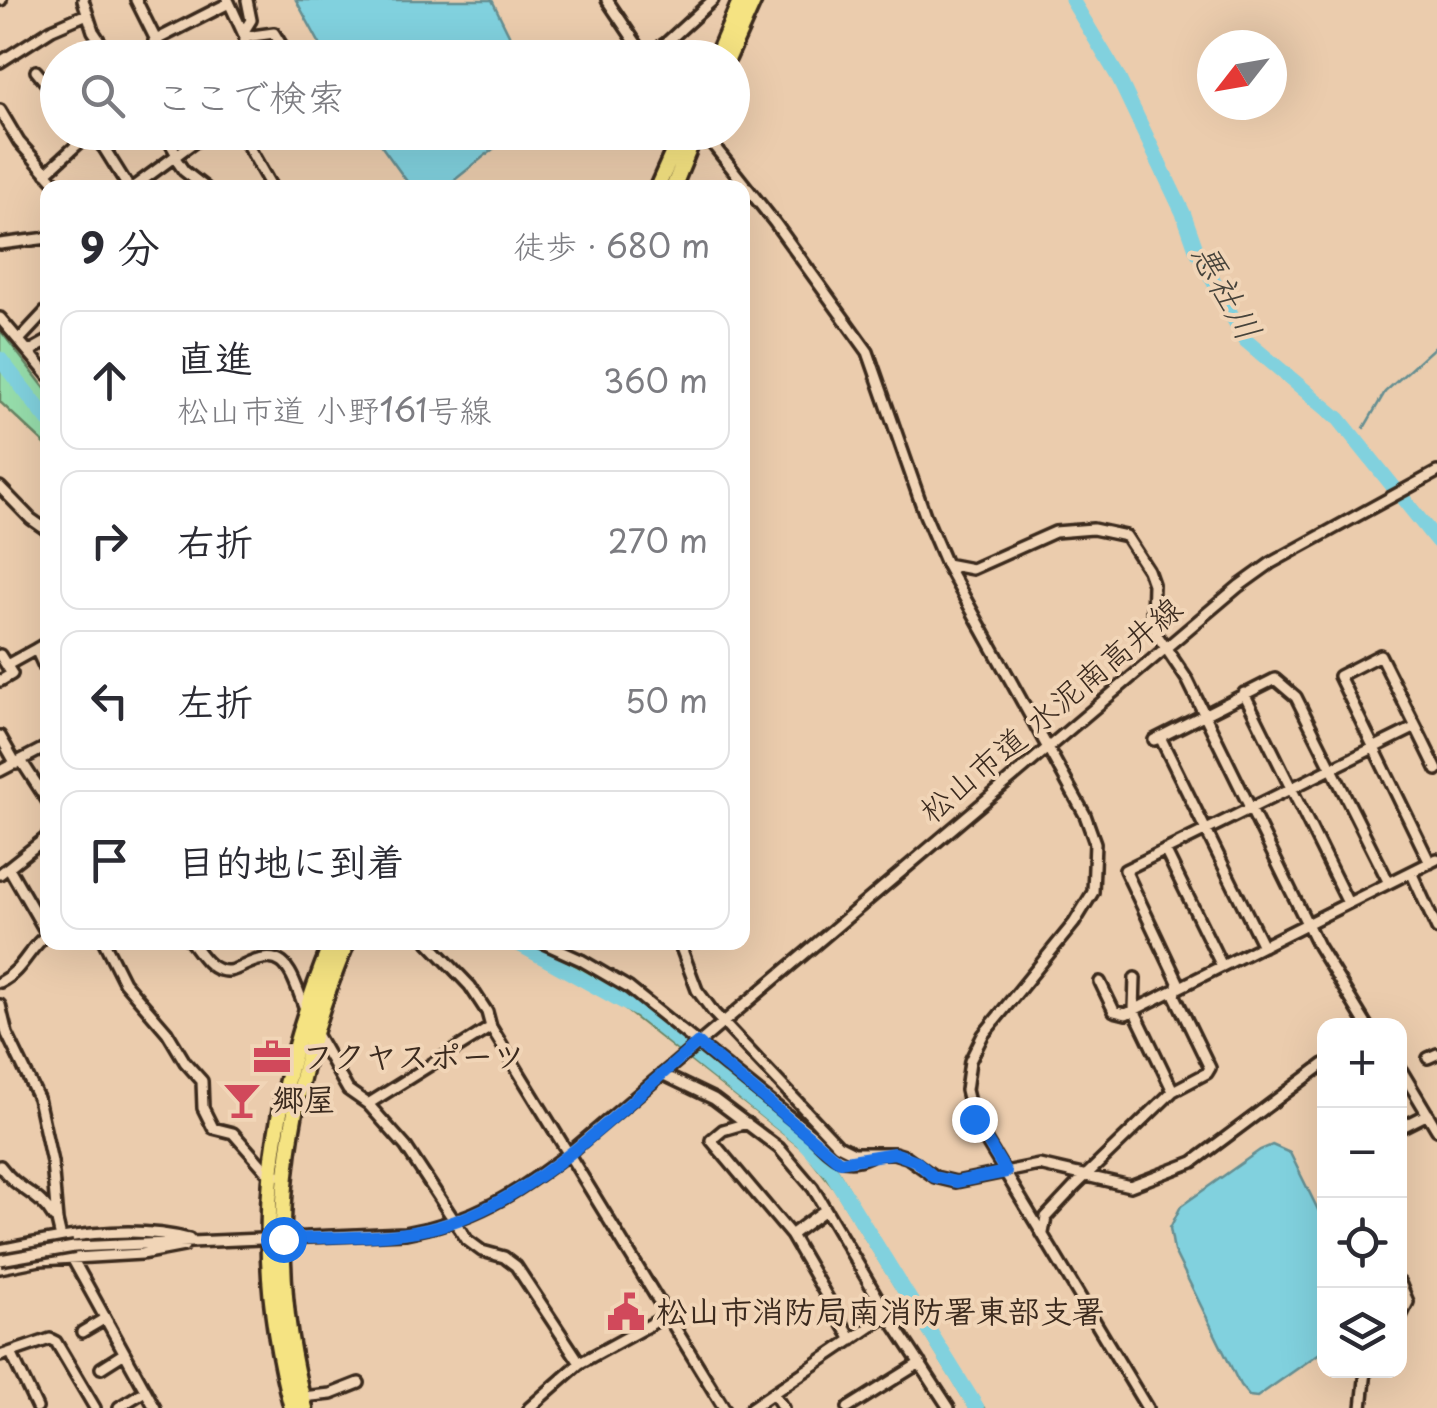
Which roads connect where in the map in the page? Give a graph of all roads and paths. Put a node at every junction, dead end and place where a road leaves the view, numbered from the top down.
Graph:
1 (83, 0) edge
2 (136, 0) edge
3 (247, 0) edge
4 (606, 0) edge
5 (712, 0) edge
6 (741, 0) edge
7 (754, 0) edge
8 (228, 2) edge
9 (87, 14) junction
10 (244, 35) junction
11 (99, 40) edge
12 (153, 40) edge
13 (158, 40) edge
14 (244, 40) edge
15 (278, 40) edge
16 (634, 40) edge
17 (666, 40) edge
18 (724, 40) edge
19 (736, 40) edge
20 (0, 62) edge
21 (36, 71) dead end
22 (40, 76) edge
23 (0, 110) edge
24 (71, 150) edge
25 (105, 150) edge
26 (172, 150) edge
27 (183, 150) edge
28 (250, 150) edge
29 (674, 150) edge
30 (691, 150) edge
31 (715, 150) edge
32 (175, 156) junction
33 (46, 174) junction
34 (52, 180) edge
35 (126, 180) edge
36 (142, 180) edge
37 (195, 180) edge
38 (267, 180) edge
39 (661, 180) edge
40 (677, 180) edge
41 (740, 180) edge
42 (750, 192) edge
43 (40, 239) edge
44 (0, 244) edge
45 (0, 318) edge
46 (40, 318) edge
47 (19, 340) junction
48 (40, 345) edge
49 (30, 351) junction
50 (40, 364) edge
51 (1437, 472) edge
52 (0, 487) edge
53 (40, 526) edge
54 (946, 564) junction
55 (40, 647) edge
56 (1164, 647) junction
57 (36, 649) junction
58 (0, 654) edge
59 (40, 658) edge
60 (7, 665) junction
61 (0, 681) edge
62 (1244, 694) junction
63 (1204, 714) junction
64 (1416, 727) junction
65 (0, 736) edge
66 (1048, 746) junction
67 (1373, 748) junction
68 (40, 751) edge
69 (19, 763) junction
70 (1332, 768) junction
71 (1437, 770) edge
72 (0, 772) edge
73 (1291, 788) junction
74 (40, 791) edge
75 (1250, 808) junction
76 (1206, 830) junction
77 (40, 842) edge
78 (1165, 850) junction
79 (1433, 861) edge
80 (4, 871) edge
81 (1411, 872) junction
82 (1389, 883) junction
83 (1348, 904) junction
84 (40, 924) edge
85 (1308, 924) junction
86 (1437, 929) edge
87 (40, 939) edge
88 (1263, 946) junction
89 (108, 950) edge
90 (199, 950) edge
91 (329, 950) edge
92 (344, 950) edge
93 (436, 950) edge
94 (559, 950) edge
95 (682, 950) edge
96 (1222, 966) junction
97 (1135, 978) dead end
98 (0, 982) edge
99 (1100, 982) dead end
100 (1177, 988) junction
101 (0, 1005) edge
102 (305, 1008) junction
103 (1134, 1010) junction
104 (1362, 1018) edge
105 (722, 1022) junction
106 (491, 1027) junction
107 (314, 1030) junction
108 (696, 1045) junction
109 (1317, 1069) edge
110 (662, 1074) junction
111 (1407, 1080) edge
112 (1173, 1091) junction
113 (368, 1104) junction
114 (1437, 1104) edge
115 (1426, 1111) junction
116 (746, 1123) junction
117 (1407, 1123) edge
118 (1437, 1130) edge
119 (569, 1153) junction
120 (872, 1155) junction
121 (0, 1166) edge
122 (1006, 1172) junction
123 (1089, 1174) junction
124 (276, 1175) junction
125 (826, 1210) junction
126 (56, 1222) junction
127 (455, 1222) junction
128 (1044, 1233) junction
129 (791, 1235) junction
130 (62, 1238) junction
131 (275, 1239) junction
132 (196, 1241) junction
133 (0, 1250) edge
134 (72, 1252) junction
135 (0, 1260) edge
136 (0, 1268) edge
137 (888, 1315) junction
138 (666, 1316) junction
139 (104, 1319) junction
140 (82, 1332) dead end
141 (852, 1340) junction
142 (11, 1353) junction
143 (123, 1354) junction
144 (0, 1356) edge
145 (580, 1363) junction
146 (920, 1363) junction
147 (101, 1368) dead end
148 (1365, 1378) edge
149 (359, 1383) dead end
150 (145, 1390) junction
151 (774, 1394) junction
152 (297, 1403) edge
153 (545, 1403) edge
154 (119, 1406) edge
155 (37, 1408) edge
156 (96, 1408) edge
157 (155, 1408) edge
158 (529, 1408) edge
159 (724, 1408) edge
160 (751, 1408) edge
161 (783, 1408) edge
162 (848, 1408) edge
163 (949, 1408) edge
164 (1148, 1408) edge
165 (1362, 1408) edge

1 - 9 street
2 - 12 street
3 - 10 street
4 - 16 street
5 - 17 street
6 - 18 highway
7 - 19 highway
8 - 10 street
8 - 13 street
9 - 11 street
9 - 20 street
10 - 14 street
10 - 15 street
21 - 22 street
23 - 33 street
24 - 33 street
25 - 35 street
26 - 32 street
27 - 32 street
28 - 38 street
29 - 39 highway
30 - 40 highway
31 - 41 street
32 - 36 street
32 - 37 street
33 - 34 street
42 - 54 street
43 - 44 street
45 - 47 street
46 - 47 street
47 - 49 street
48 - 49 street
49 - 50 street
51 - 56 street, 松山市道 水泥南高井線
52 - 53 street
54 - 56 street
54 - 66 street
55 - 57 street
56 - 63 street
56 - 66 street, 松山市道 水泥南高井線
57 - 59 street
57 - 60 street
58 - 60 street
60 - 61 street
62 - 63 street
62 - 70 street
62 - 73 street
63 - 75 street
63 - 76 street
64 - 67 street
64 - 67 street
64 - 71 street
65 - 69 street
66 - 105 street, 松山市道 水泥南高井線
66 - 122 street
67 - 70 street
67 - 79 street
68 - 69 street
69 - 72 street
69 - 74 street
70 - 73 street
70 - 82 street
73 - 75 street
73 - 83 street
75 - 76 street
75 - 85 street
76 - 78 street
76 - 88 street
77 - 80 street
78 - 96 street
78 - 100 street
79 - 81 street
80 - 84 street
81 - 82 street
81 - 86 street
82 - 83 street
83 - 85 street
85 - 88 street
85 - 104 street
87 - 98 street
88 - 96 street
89 - 124 street
90 - 102 street
91 - 102 highway
92 - 107 highway
93 - 106 street
94 - 108 street
95 - 105 street
96 - 100 street
97 - 103 street
99 - 103 street
100 - 103 street
100 - 112 street
101 - 126 street
102 - 107 street
102 - 124 highway
103 - 112 street
105 - 108 street, 松山市道 水泥南高井線
105 - 120 street
106 - 113 street
106 - 119 street
107 - 113 street
107 - 124 highway
108 - 110 street, 松山市道 水泥南高井線
108 - 120 street
109 - 123 street
110 - 116 street
110 - 119 street, 松山市道 水泥南高井線
111 - 115 street
112 - 123 street
113 - 127 street
114 - 115 street
115 - 117 street
115 - 118 street
116 - 125 street
116 - 129 street
119 - 127 street, 松山市道 水泥南高井線
119 - 138 street
120 - 122 street
121 - 126 street
122 - 123 street
122 - 128 street
123 - 128 street
124 - 131 highway
125 - 129 street
125 - 137 street
126 - 130 street
127 - 131 street, 松山市道 水泥南高井線
127 - 145 street
128 - 164 street
129 - 141 street
130 - 132 street
130 - 133 street
130 - 134 street
131 - 132 street, 松山市道 水泥南高井線
131 - 152 highway
132 - 134 street
134 - 135 street, bridge
134 - 136 street
134 - 139 street
137 - 141 street
137 - 146 street
138 - 145 street
138 - 159 street
139 - 140 street
139 - 143 street
141 - 151 street
142 - 144 street
142 - 155 street
142 - 156 street
143 - 147 street
143 - 150 street
145 - 153 street
146 - 162 street
146 - 163 street
148 - 165 street
149 - 152 street
150 - 154 street
150 - 157 street
151 - 160 street
151 - 161 street
153 - 158 street

